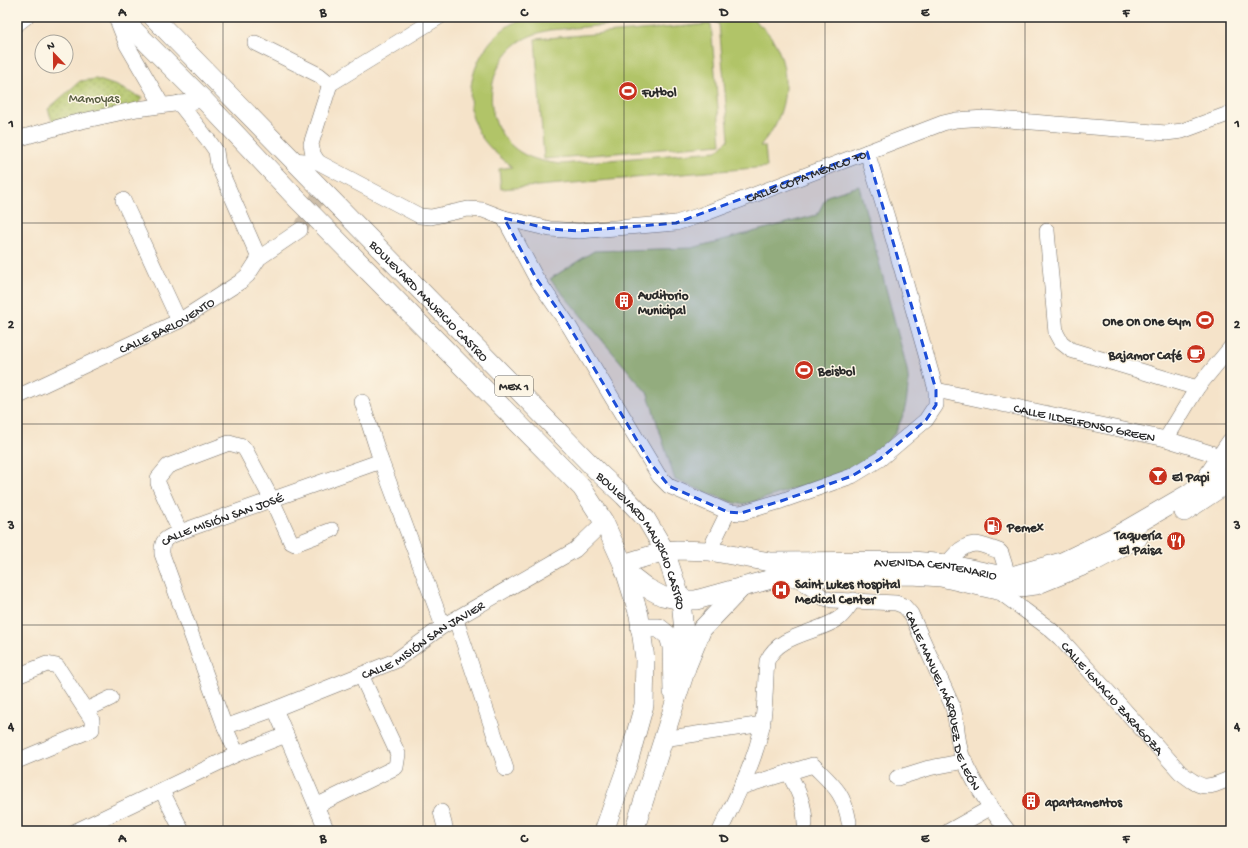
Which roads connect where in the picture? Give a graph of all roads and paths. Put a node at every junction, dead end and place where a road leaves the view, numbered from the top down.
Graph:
1 (26, 17) edge
2 (116, 17) edge
3 (121, 17) edge
4 (153, 17) edge
5 (439, 17) edge
6 (17, 24) edge
7 (254, 43) dead end
8 (330, 84) junction
9 (204, 100) junction
10 (179, 103) junction
11 (162, 105) junction
12 (1231, 113) edge
13 (17, 139) edge
14 (867, 152) junction
15 (292, 160) junction
16 (318, 162) junction
17 (336, 172) junction
18 (325, 184) tunnel mouth
19 (123, 200) dead end
20 (504, 218) junction
21 (300, 230) tunnel mouth
22 (1047, 231) dead end
23 (259, 258) junction
24 (179, 321) junction
25 (1231, 347) edge
26 (1197, 388) junction
27 (936, 390) junction
28 (17, 397) edge
29 (362, 402) dead end
30 (1166, 439) junction
31 (1227, 453) edge
32 (381, 461) junction
33 (1231, 475) edge
34 (272, 500) junction
35 (728, 512) junction
36 (604, 522) junction
37 (332, 530) dead end
38 (180, 532) junction
39 (665, 550) junction
40 (709, 551) junction
41 (624, 568) junction
42 (944, 571) junction
43 (796, 576) junction
44 (1006, 586) junction
45 (742, 587) junction
46 (681, 600) junction
47 (854, 600) junction
48 (449, 623) junction
49 (640, 628) junction
50 (687, 665) junction
51 (360, 675) junction
52 (17, 676) edge
53 (111, 698) dead end
54 (275, 709) junction
55 (86, 710) junction
56 (672, 714) junction
57 (763, 724) junction
58 (225, 727) junction
59 (286, 735) junction
60 (663, 739) junction
61 (237, 754) junction
62 (965, 761) junction
63 (17, 762) edge
64 (506, 768) dead end
65 (788, 772) junction
66 (897, 778) dead end
67 (1231, 778) edge
68 (741, 787) junction
69 (162, 791) junction
70 (316, 806) junction
71 (990, 808) junction
72 (441, 812) dead end
73 (848, 822) dead end
74 (805, 824) dead end
75 (79, 830) edge
76 (182, 831) edge
77 (327, 831) edge
78 (446, 831) edge
79 (604, 831) edge
80 (634, 831) edge
81 (720, 831) edge
82 (949, 831) edge
83 (1008, 831) edge

1 - 6 street
2 - 11 street
3 - 9 main road, BOULEVARD MAURICIO CASTRO / MEX 1
4 - 15 main road, BOULEVARD MAURICIO CASTRO / MEX 1
5 - 8 street
7 - 8 street
8 - 16 street
9 - 10 street
9 - 36 main road, BOULEVARD MAURICIO CASTRO / MEX 1
10 - 11 street
10 - 23 street
11 - 13 street
12 - 14 street
14 - 20 street, CALLE COPA MÉXICO 70
14 - 27 street, CALLE COPA MÉXICO 70
15 - 16 street, CALLE COPA MÉXICO 70
15 - 39 main road, BOULEVARD MAURICIO CASTRO / MEX 1
16 - 17 street, CALLE COPA MÉXICO 70
17 - 18 street
17 - 20 street, CALLE COPA MÉXICO 70
19 - 24 street
20 - 35 street
21 - 23 street, CALLE BARLOVENTO
22 - 26 street
23 - 24 street, CALLE BARLOVENTO
24 - 28 street, CALLE BARLOVENTO
25 - 26 street
26 - 30 street
27 - 30 street, CALLE ILDELFONSO GREEN
27 - 35 street, CALLE COPA MÉXICO 70
29 - 32 street
30 - 31 street, CALLE ILDELFONSO GREEN
31 - 44 main road, AVENIDA CENTENARIO
32 - 34 street, CALLE MISIÓN SAN JOSÉ
32 - 48 street
33 - 44 main road, AVENIDA CENTENARIO
34 - 37 street
34 - 38 street, CALLE MISIÓN SAN JOSÉ
34 - 38 street
35 - 40 street
36 - 41 main road, BOULEVARD MAURICIO CASTRO / MEX 1
36 - 48 street, CALLE MISIÓN SAN JAVIER
38 - 58 street, CALLE MISIÓN SAN JOSÉ
39 - 40 main road, AVENIDA CENTENARIO
39 - 41 main road, AVENIDA CENTENARIO
39 - 46 main road, BOULEVARD MAURICIO CASTRO / MEX 1
40 - 42 main road, AVENIDA CENTENARIO
41 - 46 main road, AVENIDA CENTENARIO
41 - 49 main road, BOULEVARD MAURICIO CASTRO / MEX 1
42 - 43 main road, AVENIDA CENTENARIO
42 - 44 main road, AVENIDA CENTENARIO
42 - 44 street
43 - 45 main road, AVENIDA CENTENARIO
43 - 47 street, CALLE MANUEL MÁRQUEZ DE LEÓN
44 - 67 street, CALLE IGNACIO ZARAGOZA
45 - 46 main road, AVENIDA CENTENARIO
45 - 50 main road
46 - 50 main road, BOULEVARD MAURICIO CASTRO / MEX 1
47 - 57 street
47 - 62 street, CALLE MANUEL MÁRQUEZ DE LEÓN
48 - 51 street, CALLE MISIÓN SAN JAVIER
48 - 64 street
49 - 56 main road
49 - 79 main road, BOULEVARD MAURICIO CASTRO / MEX 1
50 - 56 main road, BOULEVARD MAURICIO CASTRO / MEX 1
51 - 54 street, CALLE MISIÓN SAN JAVIER
51 - 70 street
52 - 55 street
53 - 55 street
54 - 58 street, CALLE MISIÓN SAN JAVIER
54 - 59 street
55 - 63 street
56 - 60 main road, BOULEVARD MAURICIO CASTRO / MEX 1
57 - 60 street
57 - 68 street
58 - 61 street, CALLE MISIÓN SAN JOSÉ
59 - 61 street
59 - 70 street
60 - 80 main road, BOULEVARD MAURICIO CASTRO / MEX 1
61 - 69 street
62 - 66 street
62 - 71 street, CALLE MANUEL MÁRQUEZ DE LEÓN
65 - 68 street
65 - 73 street
65 - 74 street
68 - 81 street
69 - 75 street
69 - 76 street
70 - 77 street
71 - 82 street
71 - 83 street, CALLE MANUEL MÁRQUEZ DE LEÓN
72 - 78 street

